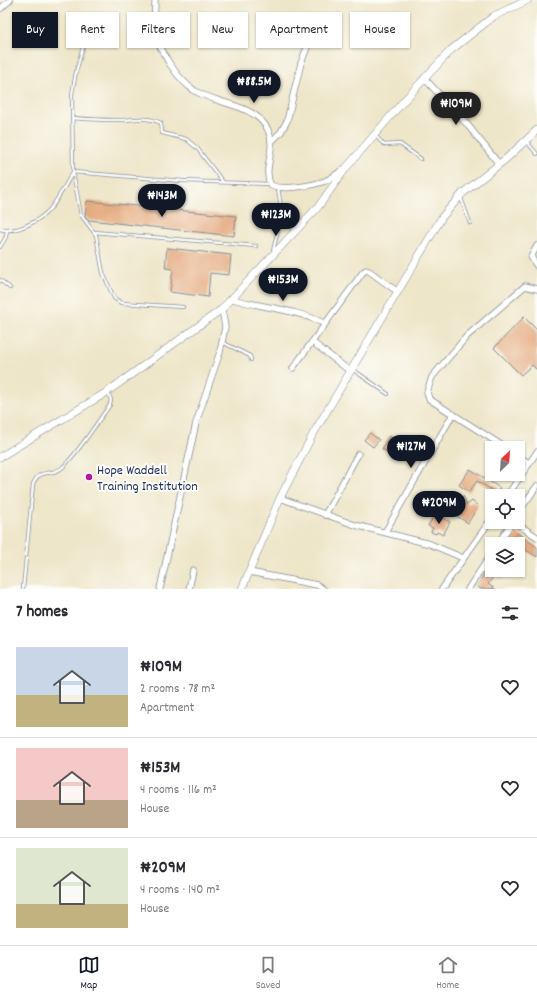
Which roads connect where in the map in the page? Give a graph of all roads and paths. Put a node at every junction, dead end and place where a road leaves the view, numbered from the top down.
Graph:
1 (10, 0) edge
2 (155, 0) edge
3 (528, 0) edge
4 (0, 9) edge
5 (83, 48) dead end
6 (307, 48) edge
7 (424, 78) junction
8 (72, 118) junction
9 (537, 130) edge
10 (374, 135) junction
11 (526, 140) junction
12 (272, 142) junction
13 (537, 154) edge
14 (421, 160) dead end
15 (499, 164) junction
16 (346, 168) junction
17 (73, 172) junction
18 (223, 183) junction
19 (270, 184) junction
20 (278, 188) junction
21 (460, 196) junction
22 (470, 223) dead end
23 (0, 229) edge
24 (7, 230) junction
25 (94, 232) junction
26 (256, 246) dead end
27 (537, 246) edge
28 (0, 247) edge
29 (272, 256) junction
30 (537, 266) edge
31 (0, 280) edge
32 (10, 288) dead end
33 (537, 289) edge
34 (398, 292) junction
35 (233, 299) junction
36 (183, 307) dead end
37 (222, 309) junction
38 (325, 324) junction
39 (222, 342) junction
40 (312, 342) junction
41 (251, 360) dead end
42 (293, 368) dead end
43 (351, 370) junction
44 (107, 392) junction
45 (388, 394) dead end
46 (452, 414) junction
47 (495, 441) edge
48 (537, 452) edge
49 (358, 454) dead end
50 (0, 457) edge
51 (525, 460) edge
52 (529, 463) junction
53 (537, 486) edge
54 (512, 489) edge
55 (280, 498) junction
56 (525, 503) edge
57 (326, 515) junction
58 (485, 528) edge
59 (524, 529) edge
60 (385, 532) junction
61 (537, 538) edge
62 (463, 558) junction
63 (485, 564) edge
64 (193, 570) dead end
65 (249, 572) junction
66 (23, 589) edge
67 (160, 589) edge
68 (189, 589) edge
69 (242, 589) edge
70 (323, 589) edge
71 (442, 589) edge
72 (468, 589) edge

1 - 4 street
2 - 12 street
3 - 7 street
5 - 8 lane
6 - 12 street
7 - 10 street
7 - 15 street
8 - 17 lane
8 - 18 lane
9 - 11 street
10 - 14 lane
10 - 16 street
11 - 13 lane
11 - 15 street
12 - 19 street
15 - 21 street
16 - 20 street
16 - 29 street
17 - 18 lane
17 - 24 lane
17 - 25 lane
18 - 19 lane
19 - 20 street
20 - 29 lane
21 - 22 lane
21 - 34 street
23 - 24 lane
24 - 28 lane
25 - 26 lane
25 - 36 lane
27 - 30 street
29 - 35 street
31 - 32 lane
33 - 46 street
34 - 38 street
34 - 43 street
35 - 37 street
35 - 38 street
37 - 39 street
37 - 44 street
38 - 40 street
39 - 41 lane
39 - 67 street
40 - 42 street
40 - 43 street
43 - 45 lane
43 - 55 street
44 - 50 street
44 - 66 lane
46 - 47 street
46 - 60 street
48 - 52 street
49 - 57 street
51 - 52 street
52 - 54 street
53 - 56 street
55 - 57 street
55 - 65 street
57 - 60 street
58 - 62 street
59 - 61 street
60 - 62 street
62 - 71 street
63 - 72 street
64 - 68 street
65 - 69 street
65 - 70 street

